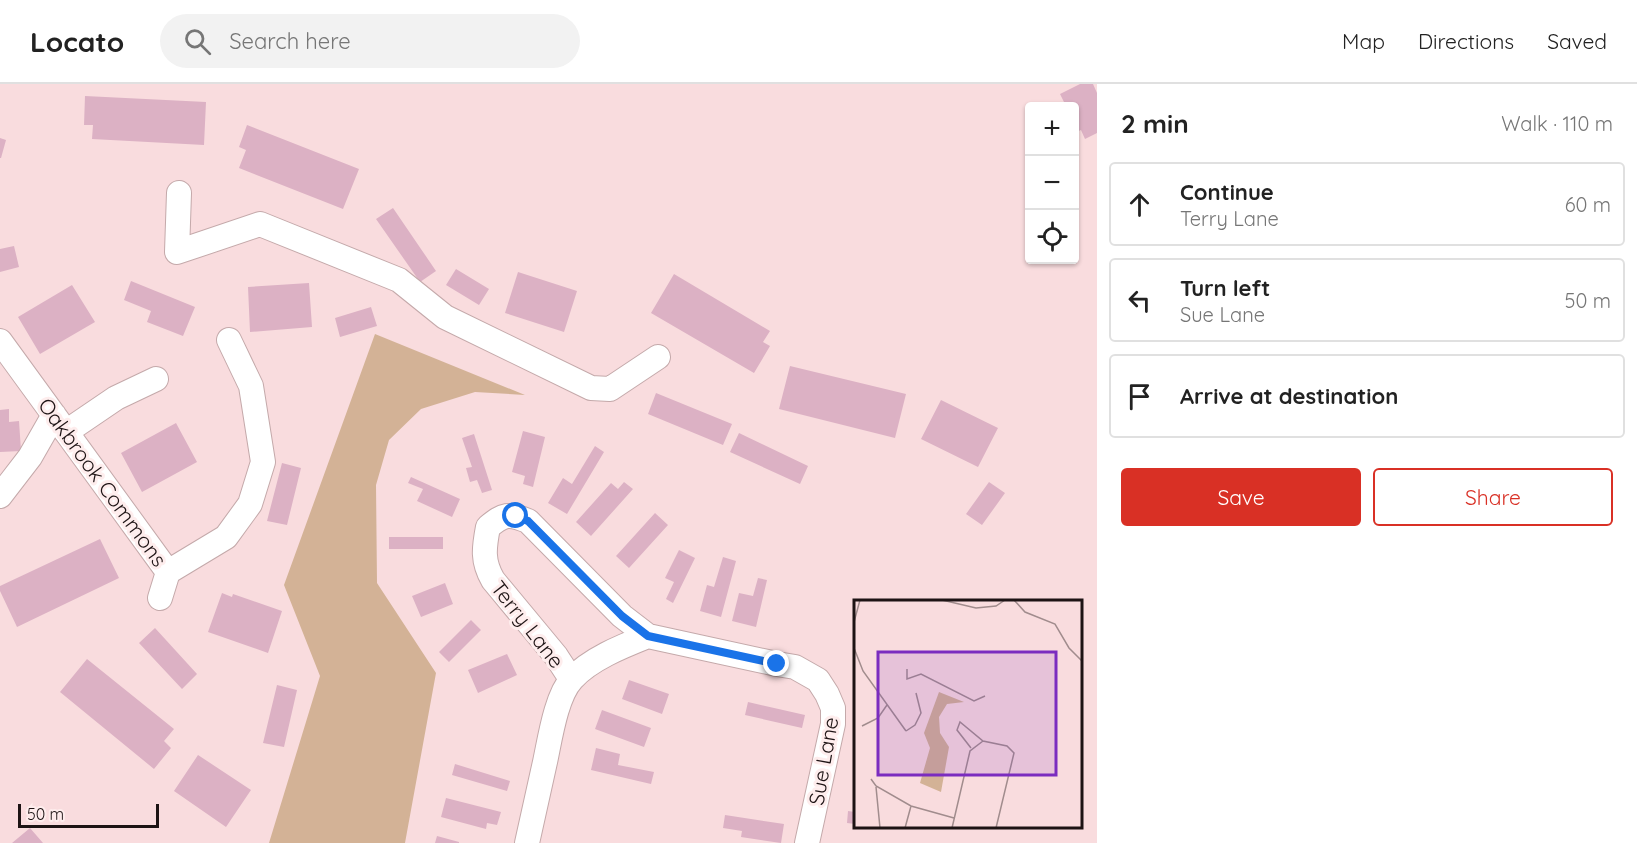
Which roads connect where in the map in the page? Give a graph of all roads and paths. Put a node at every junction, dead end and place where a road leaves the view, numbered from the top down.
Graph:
1 (179, 193) dead end
2 (230, 340) dead end
3 (0, 341) edge
4 (658, 357) dead end
5 (156, 379) dead end
6 (60, 424) junction
7 (0, 496) edge
8 (168, 572) junction
9 (160, 598) dead end
10 (648, 636) junction
11 (571, 679) junction
12 (527, 843) edge
13 (807, 843) edge

1 - 4 street
2 - 8 street, Oakbrook Commons
3 - 6 street, Oakbrook Commons
5 - 6 street
6 - 7 street
6 - 8 street, Oakbrook Commons
8 - 9 street
10 - 11 street
10 - 11 street, Terry Lane
10 - 13 street, Sue Lane
11 - 12 street

